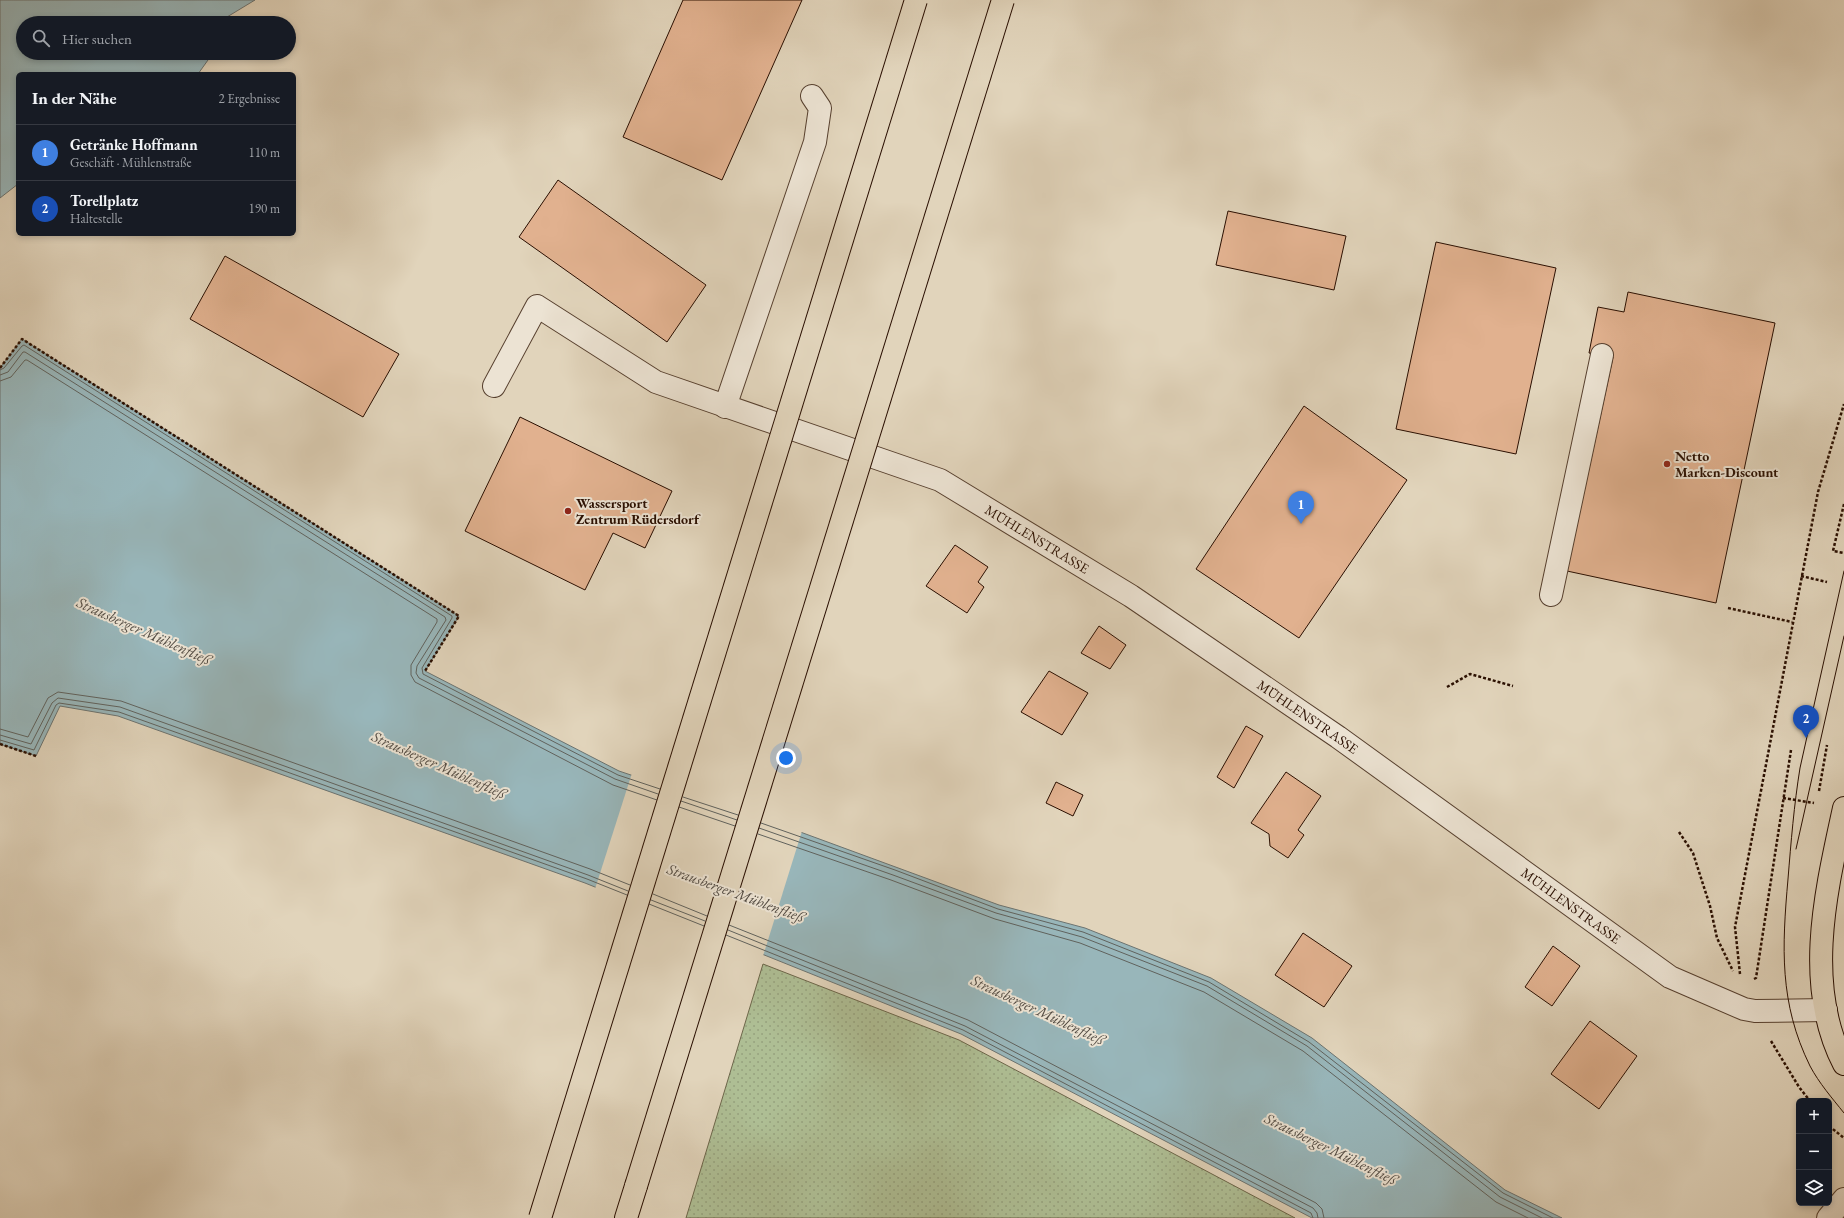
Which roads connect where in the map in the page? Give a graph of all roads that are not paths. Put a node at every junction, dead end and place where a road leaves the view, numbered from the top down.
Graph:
1 (916, 0) edge
2 (1003, 0) edge
3 (812, 96) dead end
4 (1602, 355) dead end
5 (494, 386) dead end
6 (725, 407) junction
7 (1551, 595) dead end
8 (1844, 808) edge
9 (1826, 1010) junction
10 (1844, 1064) edge
11 (1844, 1199) edge
12 (540, 1218) edge
13 (626, 1218) edge
14 (1828, 1218) edge

1 - 12 main road, bridge
2 - 13 main road, bridge
3 - 6 street
4 - 7 street
5 - 6 street, MÜHLENSTRASSE
6 - 9 street, MÜHLENSTRASSE
8 - 9 main road
9 - 10 main road
11 - 14 street

